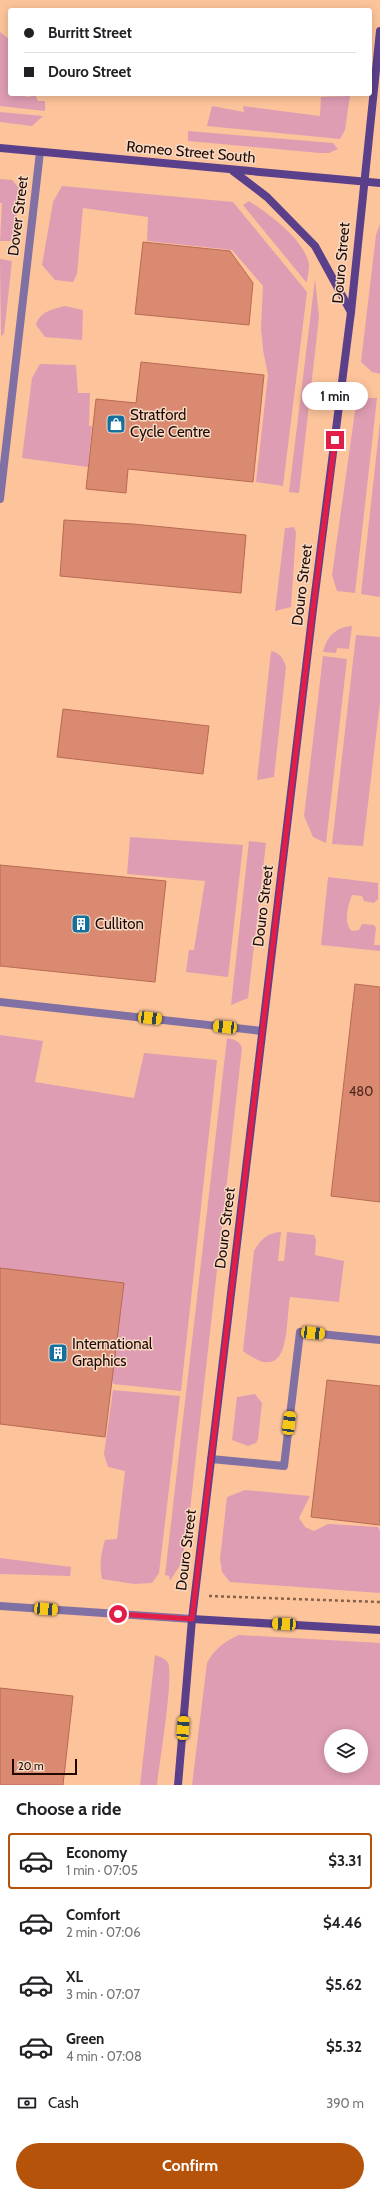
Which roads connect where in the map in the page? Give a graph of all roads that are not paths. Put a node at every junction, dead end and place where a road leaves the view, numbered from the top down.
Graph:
1 (380, 31) edge
2 (0, 148) edge
3 (40, 152) junction
4 (232, 170) junction
5 (364, 182) junction
6 (380, 183) edge
7 (351, 312) junction
8 (0, 499) edge
9 (0, 1002) edge
10 (262, 1031) junction
11 (380, 1340) edge
12 (211, 1459) junction
13 (0, 1606) edge
14 (192, 1619) junction
15 (380, 1630) edge
16 (178, 1785) edge

1 - 5 street, Douro Street
2 - 3 street, Romeo Street South
3 - 4 street, Romeo Street South
3 - 8 street, Dover Street
4 - 5 street, Romeo Street South
4 - 7 street
5 - 6 street, Romeo Street South
5 - 7 street, Douro Street
7 - 10 street, Douro Street
9 - 10 street
10 - 12 street, Douro Street
11 - 12 street
12 - 14 street, Douro Street
13 - 14 street
14 - 15 street
14 - 16 street, Douro Street

